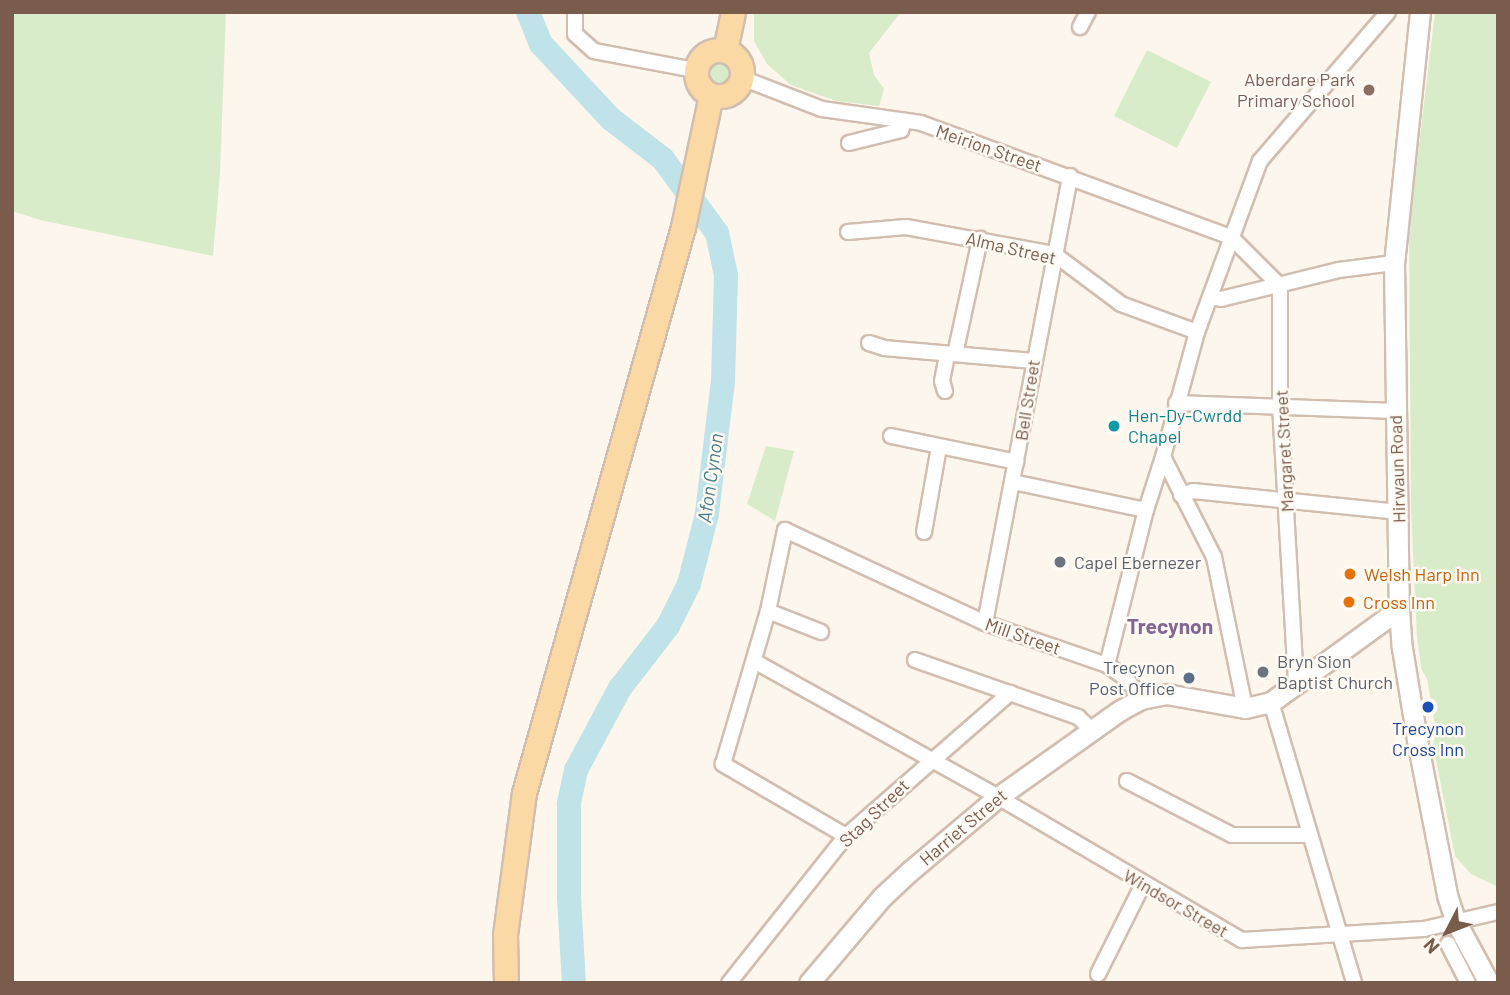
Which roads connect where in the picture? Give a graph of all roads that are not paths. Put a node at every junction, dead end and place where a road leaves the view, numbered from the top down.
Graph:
1 (575, 12) edge
2 (733, 12) edge
3 (1087, 12) edge
4 (1388, 12) edge
5 (1420, 12) edge
6 (1080, 27) dead end
7 (725, 50) junction
8 (695, 70) junction
9 (742, 78) junction
10 (712, 95) junction
11 (904, 121) junction
12 (849, 143) dead end
13 (1070, 176) junction
14 (848, 232) dead end
15 (1231, 237) junction
16 (981, 239) junction
17 (1054, 254) junction
18 (1394, 263) junction
19 (1278, 284) junction
20 (1210, 297) junction
21 (1197, 332) junction
22 (869, 343) dead end
23 (951, 354) junction
24 (1033, 361) junction
25 (945, 391) dead end
26 (1176, 403) junction
27 (1280, 405) junction
28 (1395, 411) junction
29 (891, 436) dead end
30 (939, 447) junction
31 (1163, 457) junction
32 (1016, 461) junction
33 (1013, 482) junction
34 (1181, 495) junction
35 (1287, 502) junction
36 (1146, 510) junction
37 (1399, 512) junction
38 (924, 532) dead end
39 (1399, 609) junction
40 (768, 611) junction
41 (985, 623) junction
42 (821, 632) dead end
43 (915, 660) dead end
44 (754, 661) junction
45 (1107, 665) junction
46 (1296, 685) junction
47 (1010, 693) junction
48 (1142, 699) junction
49 (1271, 702) junction
50 (1245, 708) junction
51 (1091, 729) junction
52 (932, 759) junction
53 (1127, 781) dead end
54 (999, 797) junction
55 (1310, 835) junction
56 (846, 836) junction
57 (1143, 884) junction
58 (1498, 912) edge
59 (1456, 922) junction
60 (1340, 934) junction
61 (1448, 944) dead end
62 (1098, 974) dead end
63 (1477, 980) edge
64 (506, 983) edge
65 (729, 983) edge
66 (809, 983) edge
67 (1354, 983) edge

1 - 8 street
2 - 7 main road
3 - 6 street
4 - 15 street
5 - 18 main road, Hirwaun Road
7 - 8 main road
7 - 9 main road
8 - 10 main road
9 - 10 main road
9 - 11 street, Meirion Street
10 - 64 main road
11 - 12 street
11 - 13 street, Meirion Street
13 - 15 street, Meirion Street
13 - 17 street, Bell Street
14 - 16 street, Alma Street
15 - 19 street
15 - 20 street
16 - 17 street, Alma Street
16 - 23 street
17 - 21 street, Alma Street
17 - 24 street, Bell Street
18 - 19 street
18 - 28 main road, Hirwaun Road
19 - 20 street
19 - 27 street, Margaret Street
20 - 21 street
21 - 26 street
22 - 23 street
23 - 24 street
23 - 25 street
24 - 32 street, Bell Street
26 - 27 street
26 - 31 street
27 - 28 street
27 - 35 street, Margaret Street
28 - 37 main road, Hirwaun Road
29 - 30 street
30 - 32 street
30 - 38 street
31 - 34 street
31 - 36 street
32 - 33 street, Bell Street
33 - 36 street
33 - 41 street, Bell Street
34 - 35 street
34 - 50 street
35 - 37 street
35 - 46 street, Margaret Street
36 - 45 street
37 - 39 main road, Hirwaun Road
39 - 46 main road
39 - 59 main road, Hirwaun Road
40 - 41 street, Mill Street
40 - 42 street
40 - 44 street
41 - 45 street, Mill Street
43 - 47 street
44 - 52 street, Windsor Street
44 - 56 street
45 - 48 street, Mill Street
46 - 49 main road
47 - 51 street
47 - 52 street, Stag Street
48 - 50 main road
48 - 51 main road, Harriet Street
49 - 50 main road
49 - 55 street
51 - 54 main road, Harriet Street
52 - 54 street, Windsor Street
52 - 56 street, Stag Street
53 - 55 street
54 - 57 street, Windsor Street
54 - 66 main road, Harriet Street
55 - 60 street
56 - 65 street, Stag Street
57 - 60 street, Windsor Street
57 - 62 street
58 - 59 street, Windsor Street
59 - 60 street, Windsor Street
59 - 63 main road, Hirwaun Road
60 - 67 street
61 - 63 street

